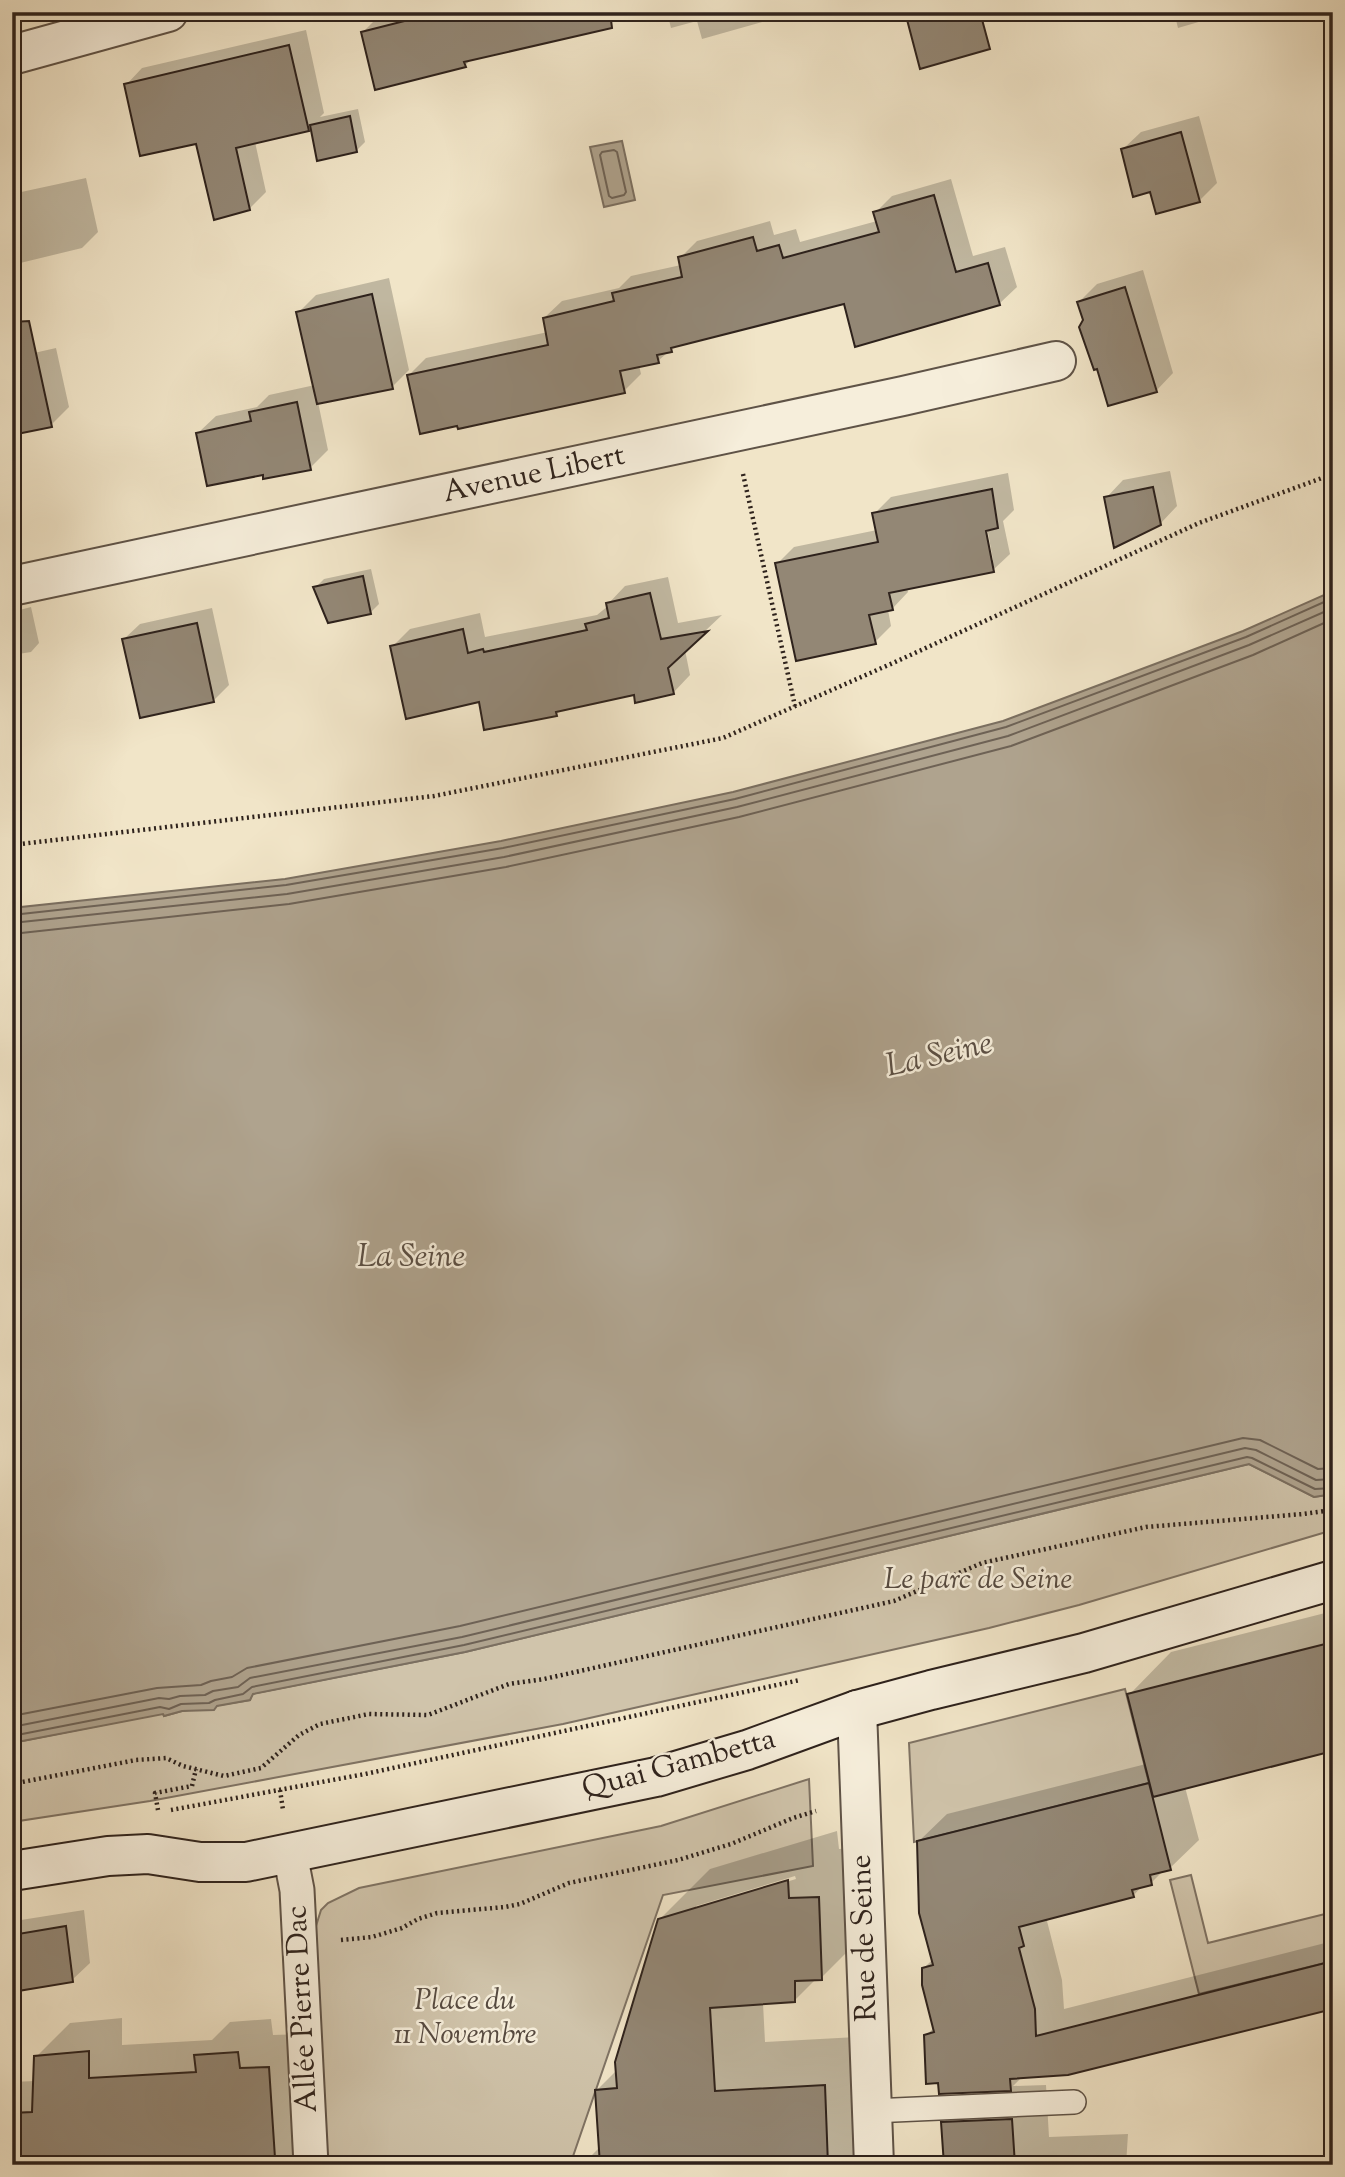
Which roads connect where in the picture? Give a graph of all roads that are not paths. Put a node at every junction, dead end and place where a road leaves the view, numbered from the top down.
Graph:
1 (168, 12) edge
2 (12, 55) edge
3 (1056, 361) dead end
4 (12, 586) edge
5 (1333, 1580) edge
6 (857, 1710) junction
7 (290, 1854) junction
8 (12, 1871) edge
9 (1074, 2102) dead end
10 (872, 2111) junction
11 (311, 2165) edge
12 (874, 2165) edge

1 - 2 street
3 - 4 street, Avenue Libert
5 - 6 street, Quai Gambetta
6 - 7 street, Quai Gambetta
6 - 10 street, Rue de Seine
7 - 8 street, Quai Gambetta
7 - 11 street, Allée Pierre Dac
9 - 10 lane
10 - 12 street, Rue de Seine

